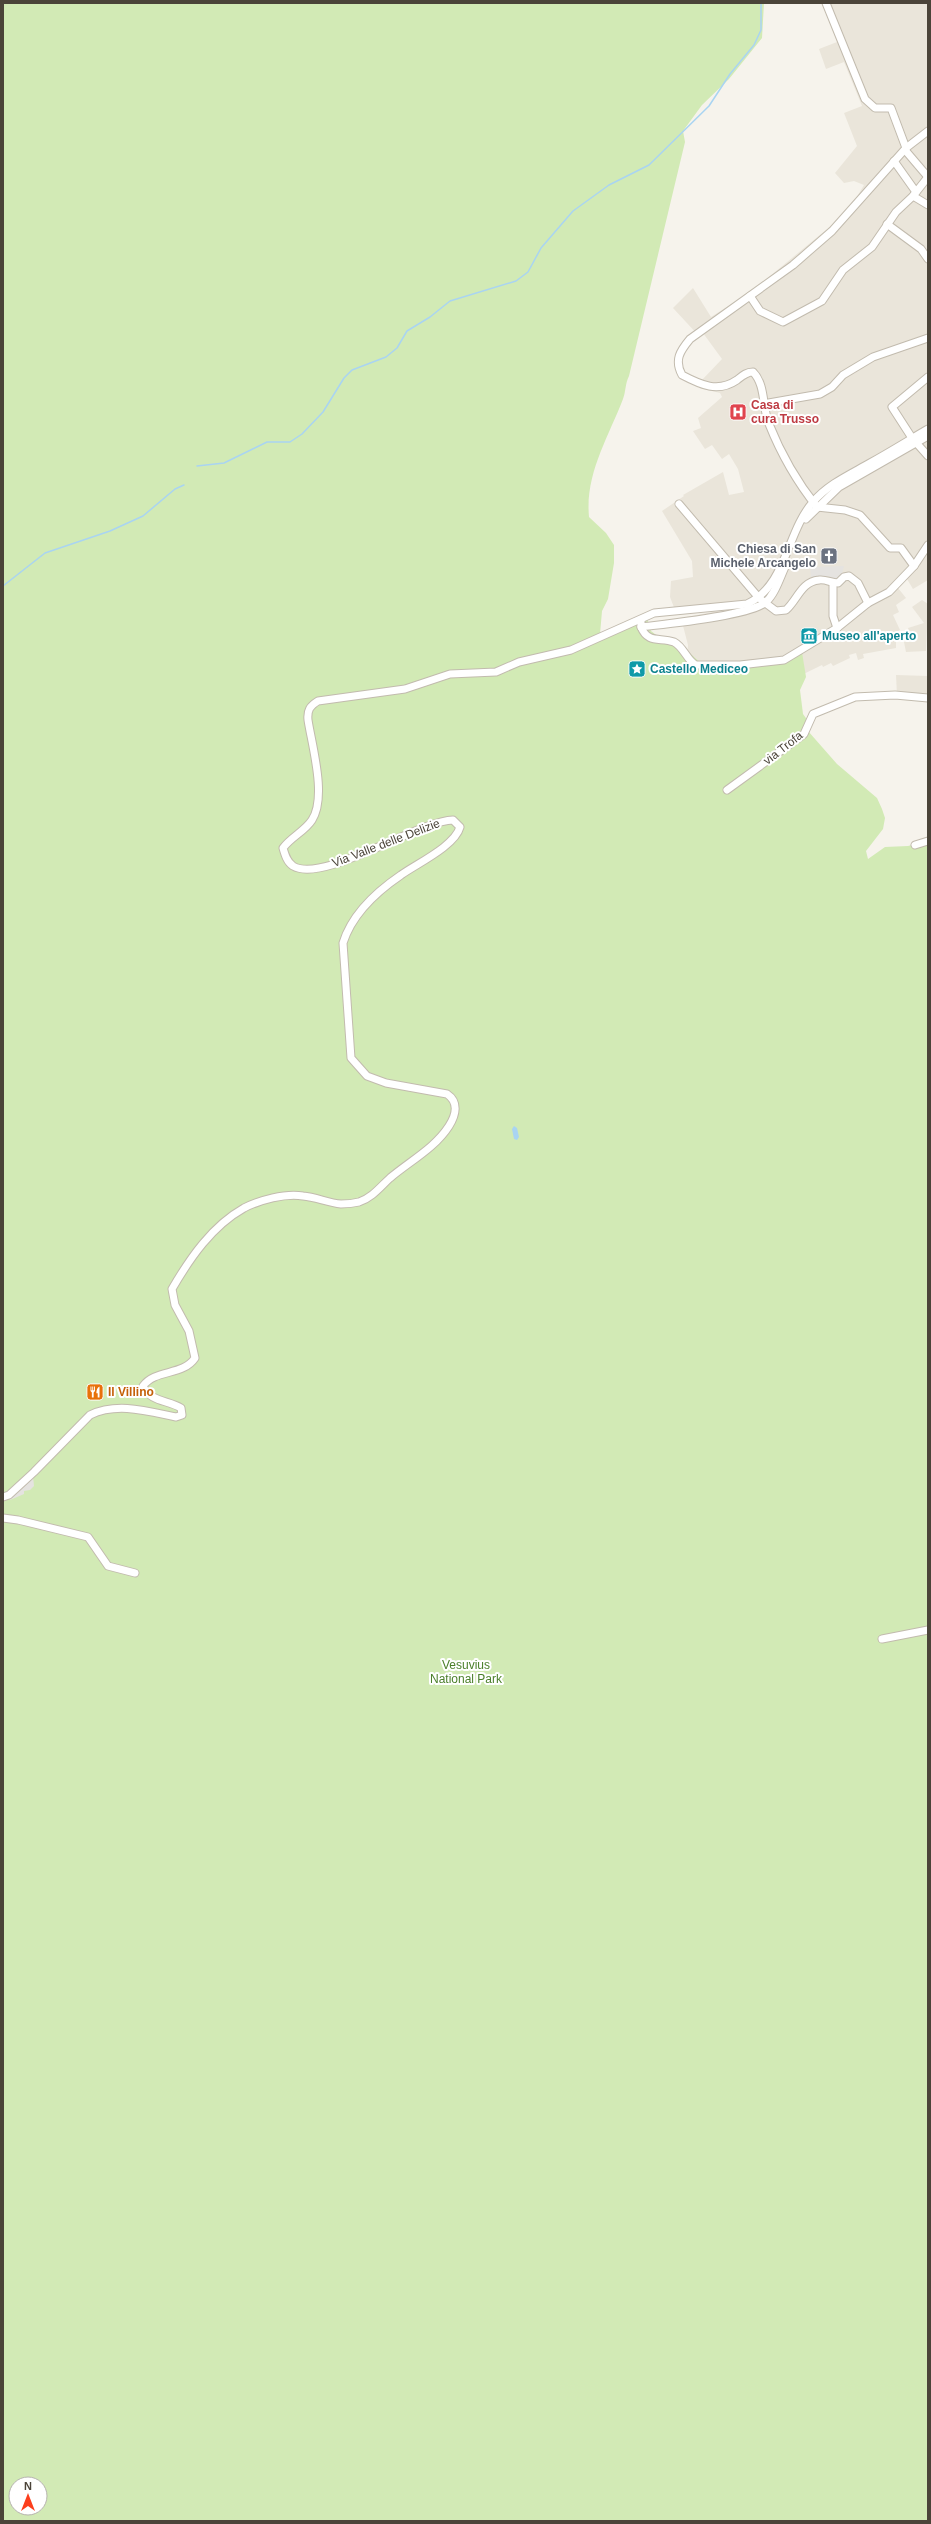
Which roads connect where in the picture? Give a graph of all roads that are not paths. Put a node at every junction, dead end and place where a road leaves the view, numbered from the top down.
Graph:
1 (826, 3) edge
2 (928, 131) edge
3 (905, 149) junction
4 (894, 161) junction
5 (928, 177) edge
6 (914, 194) junction
7 (928, 205) edge
8 (887, 224) junction
9 (928, 259) edge
10 (750, 296) junction
11 (928, 338) edge
12 (928, 377) edge
13 (763, 404) junction
14 (928, 429) edge
15 (928, 436) edge
16 (915, 440) junction
17 (928, 456) edge
18 (679, 504) dead end
19 (815, 504) junction
20 (928, 545) edge
21 (926, 554) edge
22 (914, 566) junction
23 (833, 583) junction
24 (762, 600) junction
25 (868, 603) junction
26 (641, 624) junction
27 (837, 628) junction
28 (928, 698) edge
29 (727, 790) dead end
30 (928, 841) edge
31 (916, 845) dead end
32 (3, 1497) edge
33 (3, 1518) edge
34 (135, 1573) dead end
35 (928, 1630) edge
36 (882, 1639) dead end

1 - 3 street
2 - 3 street
3 - 4 street
3 - 5 street
4 - 6 street
4 - 10 street
5 - 6 street
6 - 7 street
6 - 8 street
8 - 9 street
8 - 10 street
10 - 13 street
11 - 13 street
12 - 16 street
13 - 19 street
14 - 16 street
15 - 16 street
16 - 17 street
16 - 19 street
18 - 24 street
19 - 22 street
19 - 24 street
20 - 21 street
21 - 22 street
22 - 25 street
23 - 24 street
23 - 25 street
23 - 27 street
24 - 26 street
24 - 26 street
25 - 27 street
26 - 27 street
26 - 32 street, Via Valle delle Delizie
28 - 29 street, via Trofa
30 - 31 street
33 - 34 street
35 - 36 street

